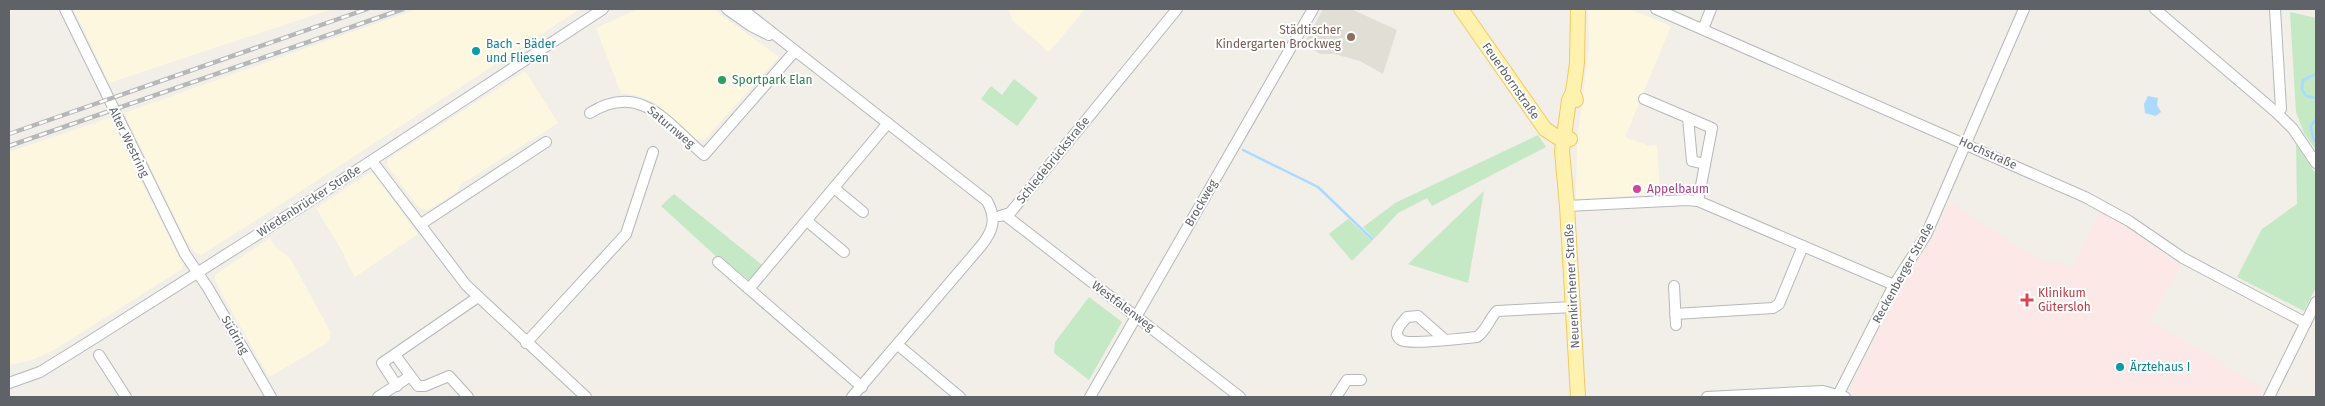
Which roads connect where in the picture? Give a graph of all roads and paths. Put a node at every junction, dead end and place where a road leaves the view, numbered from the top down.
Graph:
1 (65, 9) edge
2 (603, 9) edge
3 (727, 9) edge
4 (742, 9) edge
5 (1177, 9) edge
6 (1313, 9) edge
7 (1461, 9) edge
8 (1578, 9) edge
9 (1656, 9) edge
10 (1711, 9) edge
11 (2024, 9) edge
12 (2155, 9) edge
13 (2275, 9) edge
14 (1703, 28) junction
15 (792, 48) junction
16 (1644, 99) dead end
17 (590, 113) dead end
18 (2277, 113) junction
19 (1688, 118) junction
20 (888, 123) junction
21 (1567, 139) junction
22 (546, 142) dead end
23 (1966, 144) junction
24 (653, 152) dead end
25 (372, 161) junction
26 (2316, 163) edge
27 (1705, 164) junction
28 (834, 188) junction
29 (1698, 201) junction
30 (1567, 206) junction
31 (863, 212) dead end
32 (1005, 215) junction
33 (994, 217) junction
34 (807, 221) junction
35 (421, 224) junction
36 (1803, 246) junction
37 (844, 252) dead end
38 (718, 262) dead end
39 (197, 273) junction
40 (1894, 285) junction
41 (1674, 286) dead end
42 (749, 289) junction
43 (478, 297) junction
44 (2316, 302) edge
45 (1573, 307) junction
46 (1676, 314) junction
47 (1136, 316) junction
48 (2306, 323) junction
49 (1676, 326) dead end
50 (1444, 339) dead end
51 (526, 343) junction
52 (898, 345) junction
53 (99, 355) dead end
54 (395, 355) junction
55 (410, 378) junction
56 (1361, 380) dead end
57 (9, 383) edge
58 (396, 386) junction
59 (862, 387) junction
60 (1840, 396) edge
61 (126, 397) edge
62 (272, 397) edge
63 (378, 397) edge
64 (468, 397) edge
65 (586, 397) edge
66 (852, 397) edge
67 (960, 397) edge
68 (1090, 397) edge
69 (1240, 397) edge
70 (1336, 397) edge
71 (1578, 397) edge
72 (1707, 397) edge
73 (2269, 397) edge

1 - 39 street, Alter Westring
2 - 25 street, Wiedenbrücker Straße
3 - 15 street
4 - 15 street
5 - 32 street, Schledebrückstraße
6 - 47 street, Brockweg
7 - 21 main road, Feuerbornstraße
8 - 21 main road, Neuenkirchener Straße
9 - 14 street, Hochstraße
10 - 14 street
11 - 23 street, Reckenberger Straße
12 - 18 street
13 - 18 street
14 - 23 street, Hochstraße
15 - 17 street, Saturnweg
15 - 20 street
16 - 19 street
18 - 26 street
19 - 27 street
19 - 27 street
20 - 28 street
20 - 33 street
21 - 30 main road, Neuenkirchener Straße
22 - 35 street
23 - 40 street, Reckenberger Straße
23 - 48 street, Hochstraße
24 - 51 street
25 - 35 street
25 - 39 street, Wiedenbrücker Straße
27 - 29 street
28 - 31 street
28 - 34 street
29 - 30 street
29 - 36 street
30 - 45 main road, Neuenkirchener Straße
32 - 33 street
32 - 47 street, Westfalenweg
33 - 52 street
34 - 37 street
34 - 42 street
35 - 43 street
36 - 40 street
36 - 46 street
38 - 42 street
39 - 57 street, Wiedenbrücker Straße
39 - 62 street, Südring
40 - 60 street, Reckenberger Straße
41 - 46 street
42 - 59 street
43 - 51 street
43 - 54 street
44 - 48 street
45 - 50 street
45 - 71 main road, Neuenkirchener Straße
46 - 49 street
47 - 68 street, Brockweg
47 - 69 street, Westfalenweg
48 - 73 street
51 - 65 street
52 - 59 street
52 - 67 street
53 - 61 street
54 - 55 street
54 - 58 street
55 - 58 street
55 - 64 street
56 - 70 street
58 - 63 street
59 - 66 street
60 - 72 street

